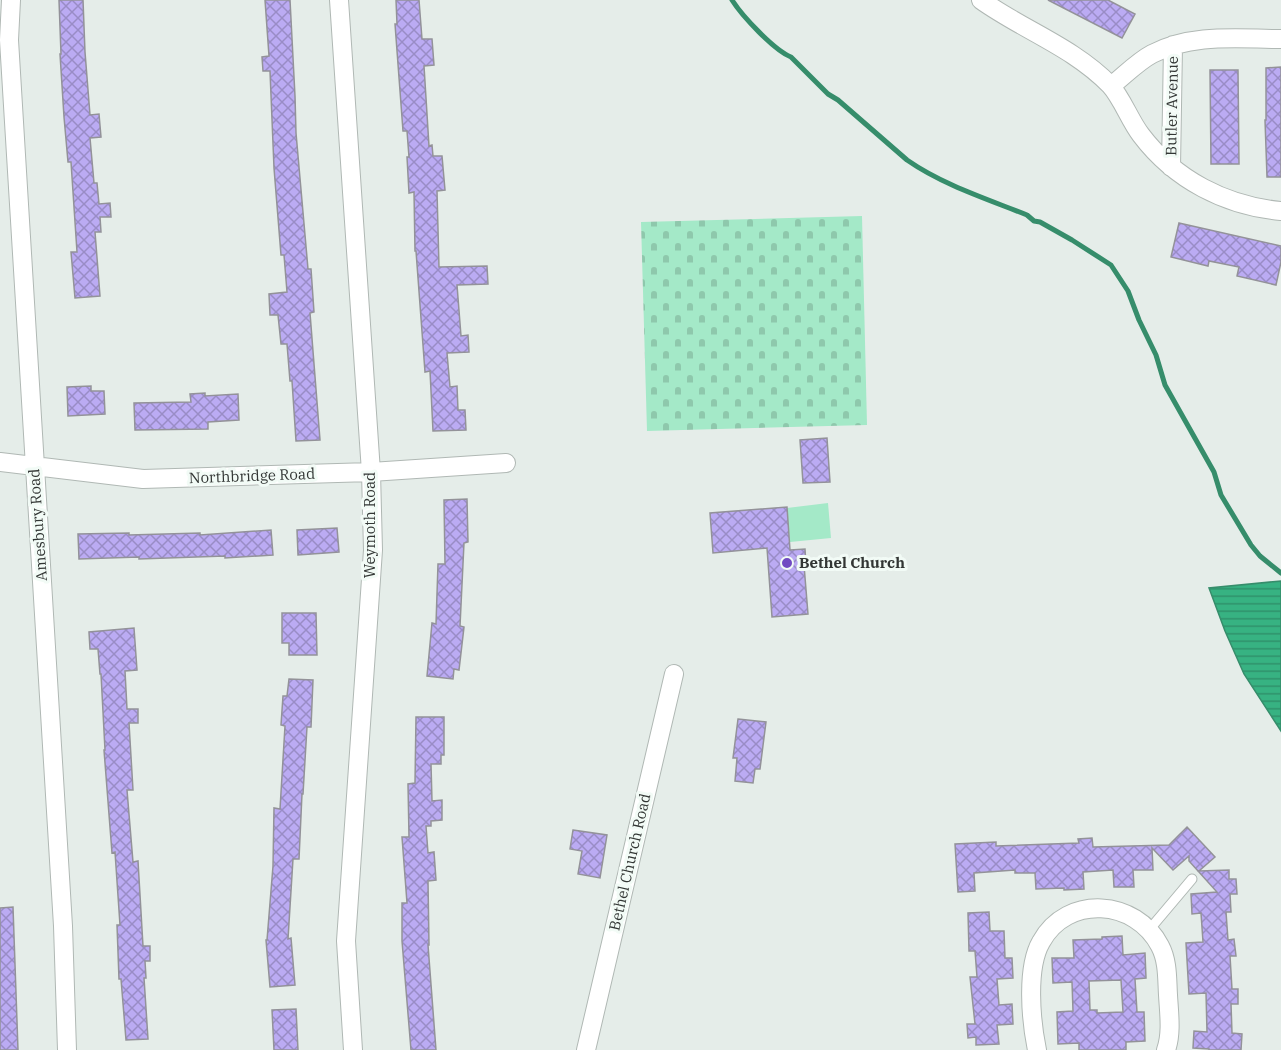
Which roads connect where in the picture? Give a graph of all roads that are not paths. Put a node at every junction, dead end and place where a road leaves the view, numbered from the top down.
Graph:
1 (11, 0) edge
2 (339, 0) edge
3 (981, 0) edge
4 (1000, 6) edge
5 (1281, 39) edge
6 (1173, 45) junction
7 (1111, 86) junction
8 (1171, 167) junction
9 (1281, 211) edge
10 (0, 462) edge
11 (506, 463) dead end
12 (34, 465) junction
13 (371, 472) junction
14 (674, 674) dead end
15 (1192, 879) dead end
16 (1149, 930) junction
17 (67, 1050) edge
18 (353, 1050) edge
19 (586, 1050) edge
20 (1037, 1050) edge
21 (1166, 1050) edge

1 - 12 street, Amesbury Road
2 - 13 street, Weymoth Road
3 - 4 street
4 - 7 street
5 - 6 street
6 - 7 street
6 - 8 street, Butler Avenue
7 - 8 street
8 - 9 street
10 - 12 street, Northbridge Road
11 - 13 street, Northbridge Road
12 - 13 street, Northbridge Road
12 - 17 street, Amesbury Road
13 - 18 street, Weymoth Road
14 - 19 street, Bethel Church Road
15 - 16 lane
16 - 20 street
16 - 21 street

